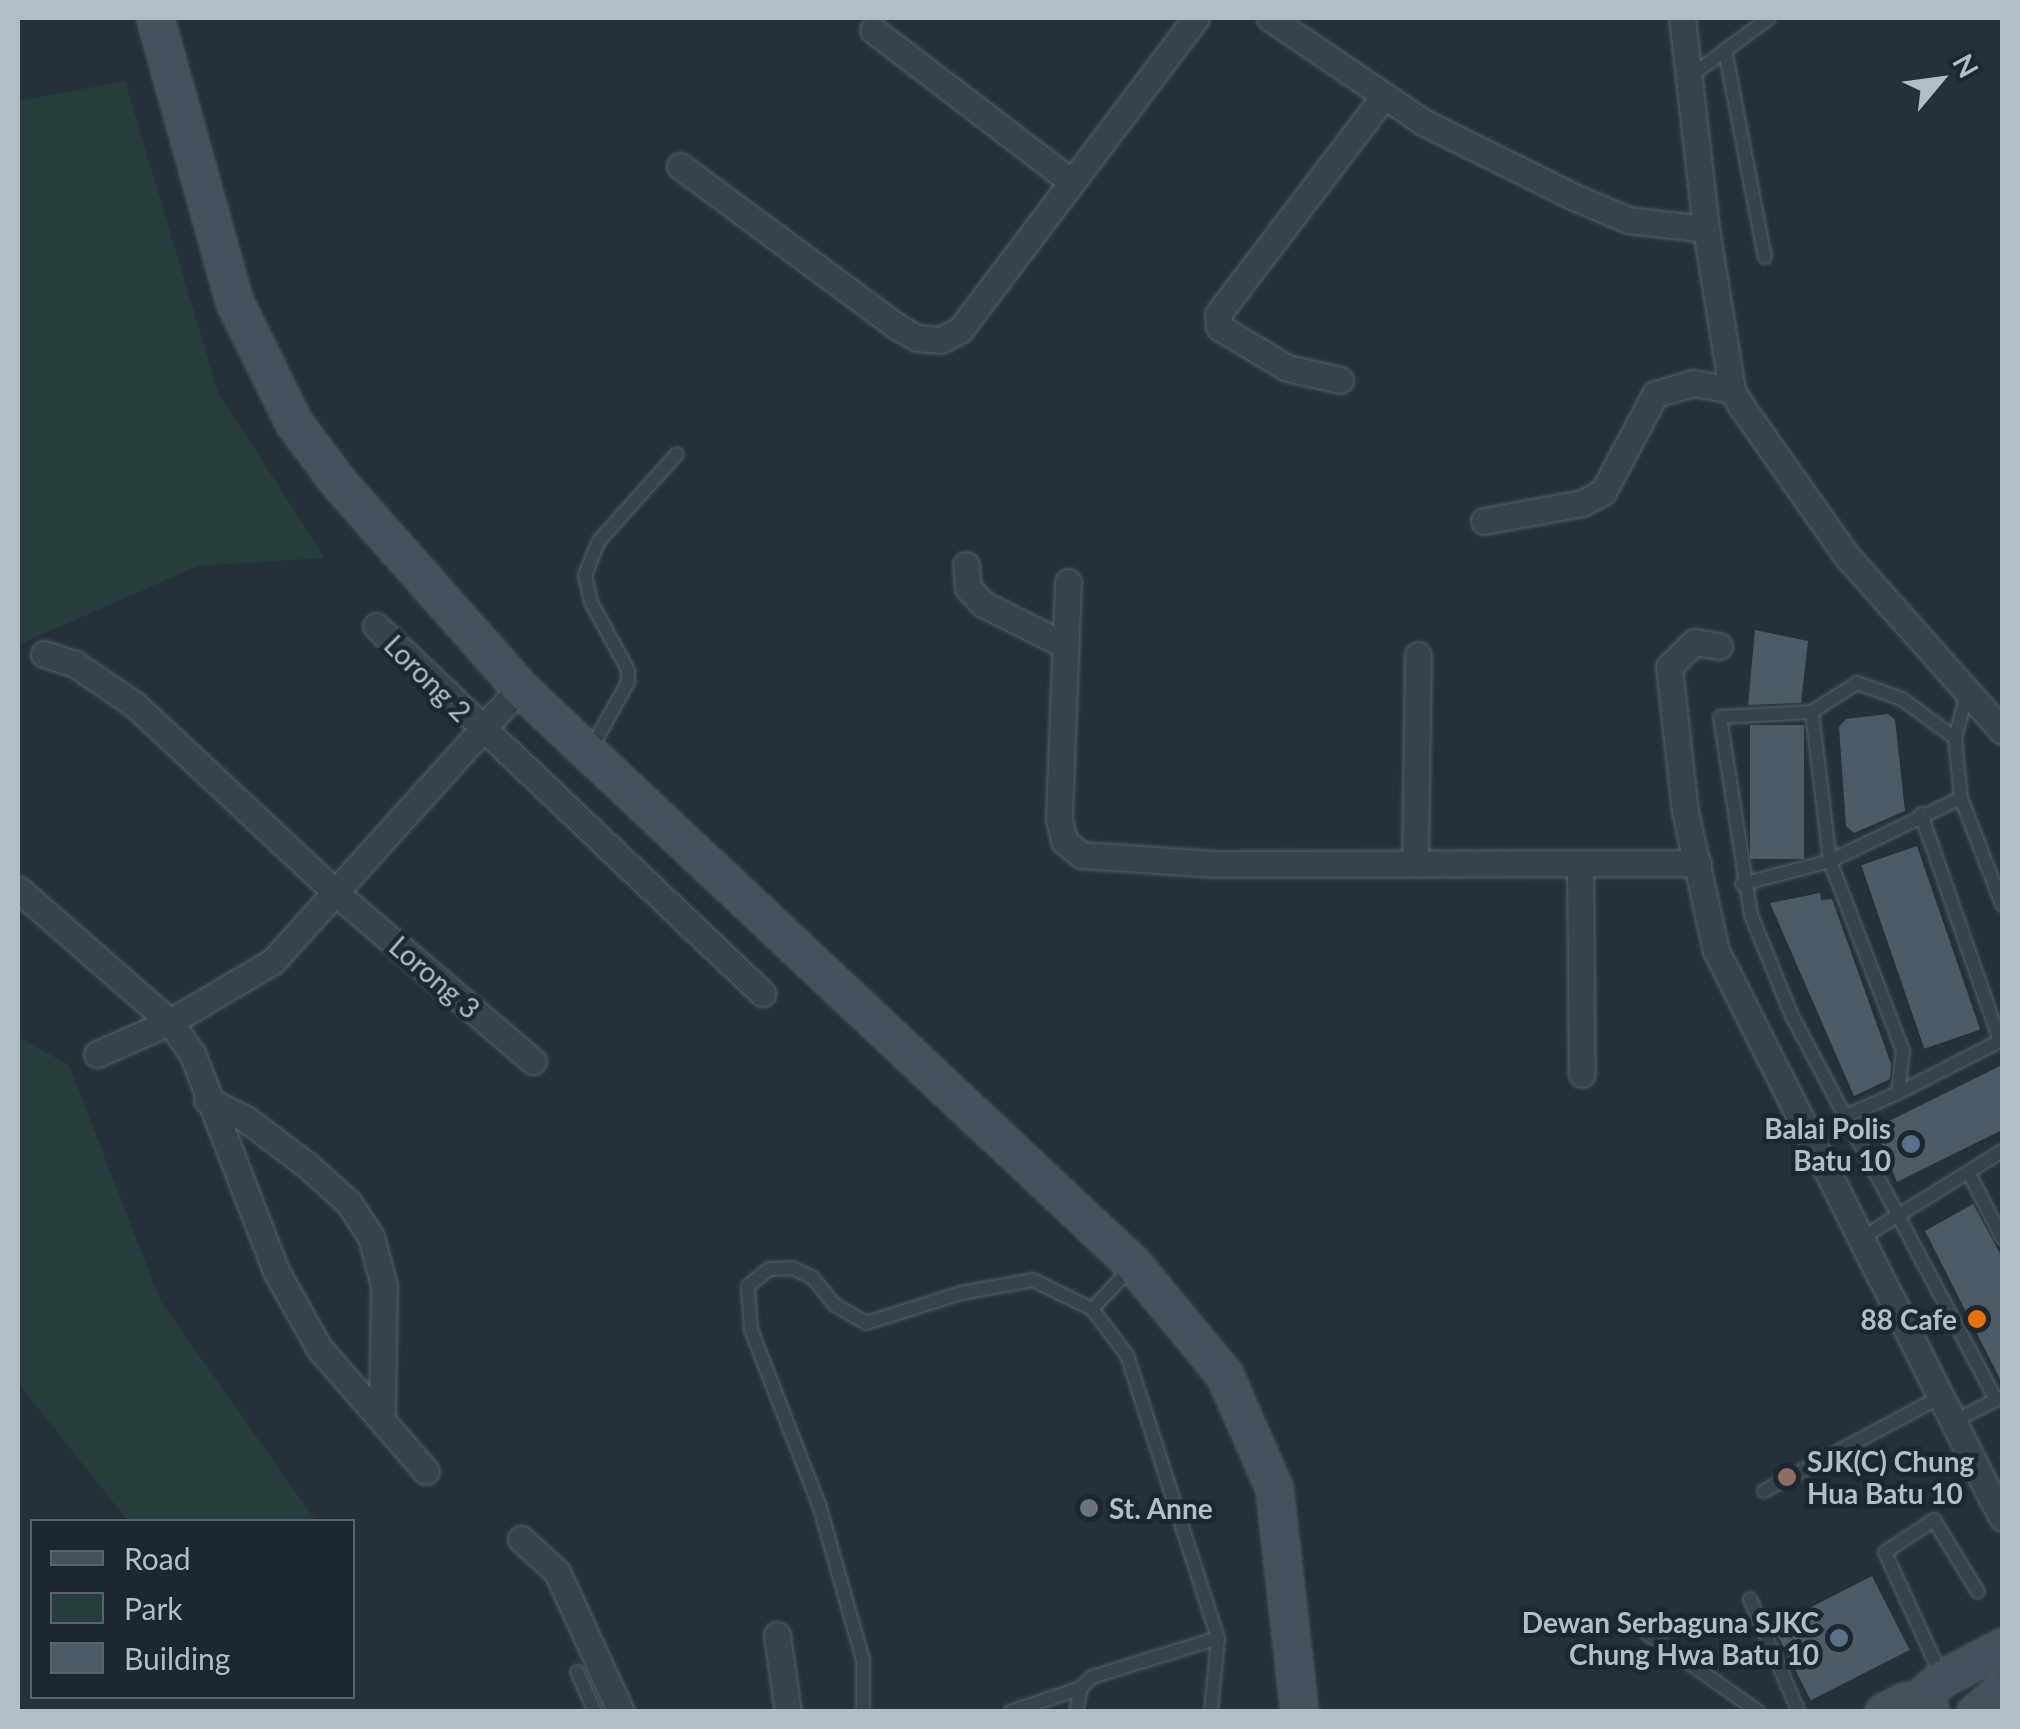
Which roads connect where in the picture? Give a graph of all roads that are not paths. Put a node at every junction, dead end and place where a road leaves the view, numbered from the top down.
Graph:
1 (154, 18) edge
2 (1196, 18) edge
3 (1270, 18) edge
4 (1682, 18) edge
5 (1769, 18) edge
6 (873, 30) dead end
7 (1725, 50) junction
8 (1686, 79) junction
9 (1384, 96) junction
10 (680, 166) dead end
11 (1072, 182) junction
12 (1706, 229) junction
13 (1766, 257) dead end
14 (1340, 380) dead end
15 (1732, 390) junction
16 (677, 454) dead end
17 (1484, 521) dead end
18 (966, 565) dead end
19 (1068, 582) dead end
20 (376, 626) dead end
21 (1063, 644) junction
22 (1719, 646) dead end
23 (44, 654) dead end
24 (1418, 655) dead end
25 (520, 688) junction
26 (1967, 694) junction
27 (1812, 712) junction
28 (480, 730) junction
29 (2002, 731) edge
30 (1955, 738) junction
31 (589, 751) junction
32 (1961, 798) junction
33 (1922, 814) junction
34 (1830, 860) junction
35 (1415, 862) junction
36 (1580, 864) junction
37 (1698, 864) junction
38 (1742, 884) junction
39 (18, 888) edge
40 (336, 893) junction
41 (2002, 904) edge
42 (762, 993) dead end
43 (170, 1022) junction
44 (2001, 1041) edge
45 (97, 1054) dead end
46 (533, 1062) dead end
47 (1582, 1074) dead end
48 (1898, 1093) junction
49 (207, 1100) junction
50 (1845, 1116) junction
51 (2002, 1151) edge
52 (1969, 1174) junction
53 (1899, 1216) junction
54 (1865, 1236) junction
55 (2002, 1238) edge
56 (1134, 1265) junction
57 (1092, 1309) junction
58 (1944, 1395) junction
59 (1999, 1399) edge
60 (382, 1418) junction
61 (1956, 1420) junction
62 (426, 1471) dead end
63 (1764, 1491) dead end
64 (2002, 1518) edge
65 (521, 1538) dead end
66 (1978, 1592) dead end
67 (1750, 1599) dead end
68 (1646, 1632) dead end
69 (776, 1635) dead end
70 (1218, 1638) junction
71 (2002, 1648) edge
72 (578, 1672) dead end
73 (1080, 1688) junction
74 (2002, 1691) edge
75 (1918, 1701) edge
76 (595, 1712) edge
77 (621, 1712) edge
78 (788, 1712) edge
79 (863, 1712) edge
80 (1010, 1712) edge
81 (1076, 1712) edge
82 (1211, 1712) edge
83 (1299, 1712) edge
84 (1760, 1712) edge
85 (1798, 1712) edge
86 (1974, 1712) edge

1 - 25 street
2 - 11 street
3 - 9 street
4 - 8 street
5 - 7 lane
6 - 11 street
7 - 8 lane
7 - 13 lane
8 - 12 street
9 - 12 street
9 - 14 street
10 - 11 street
12 - 15 street
15 - 17 street
15 - 26 street
16 - 31 lane
18 - 21 street
19 - 21 street
20 - 28 street, Lorong 2
21 - 35 street
22 - 37 street
23 - 40 street, Lorong 3
24 - 35 street
25 - 28 street
25 - 31 street
26 - 29 street
26 - 30 lane
27 - 30 lane
27 - 34 lane
27 - 38 lane
28 - 40 street
28 - 42 street, Lorong 2
30 - 32 lane
31 - 56 street
32 - 33 lane
32 - 41 lane
33 - 34 lane
33 - 44 lane
34 - 38 lane
34 - 48 lane
35 - 36 street
36 - 37 street
36 - 47 street
37 - 54 street
38 - 50 lane
39 - 43 street
40 - 43 street
40 - 46 street, Lorong 3
43 - 45 street
43 - 49 street
44 - 48 lane
48 - 50 lane
49 - 60 street
49 - 60 street
50 - 53 lane
51 - 52 lane
52 - 53 lane
52 - 55 lane
53 - 54 lane
53 - 59 lane
54 - 58 street
56 - 57 lane
56 - 83 street
57 - 70 lane
57 - 79 lane
58 - 61 street
58 - 63 lane
59 - 61 lane
60 - 62 street
61 - 64 street
65 - 77 street
66 - 75 lane
67 - 85 lane
68 - 84 lane
69 - 78 street
70 - 73 lane
70 - 82 lane
71 - 75 street
72 - 76 lane
73 - 80 lane
73 - 81 lane
74 - 86 street

